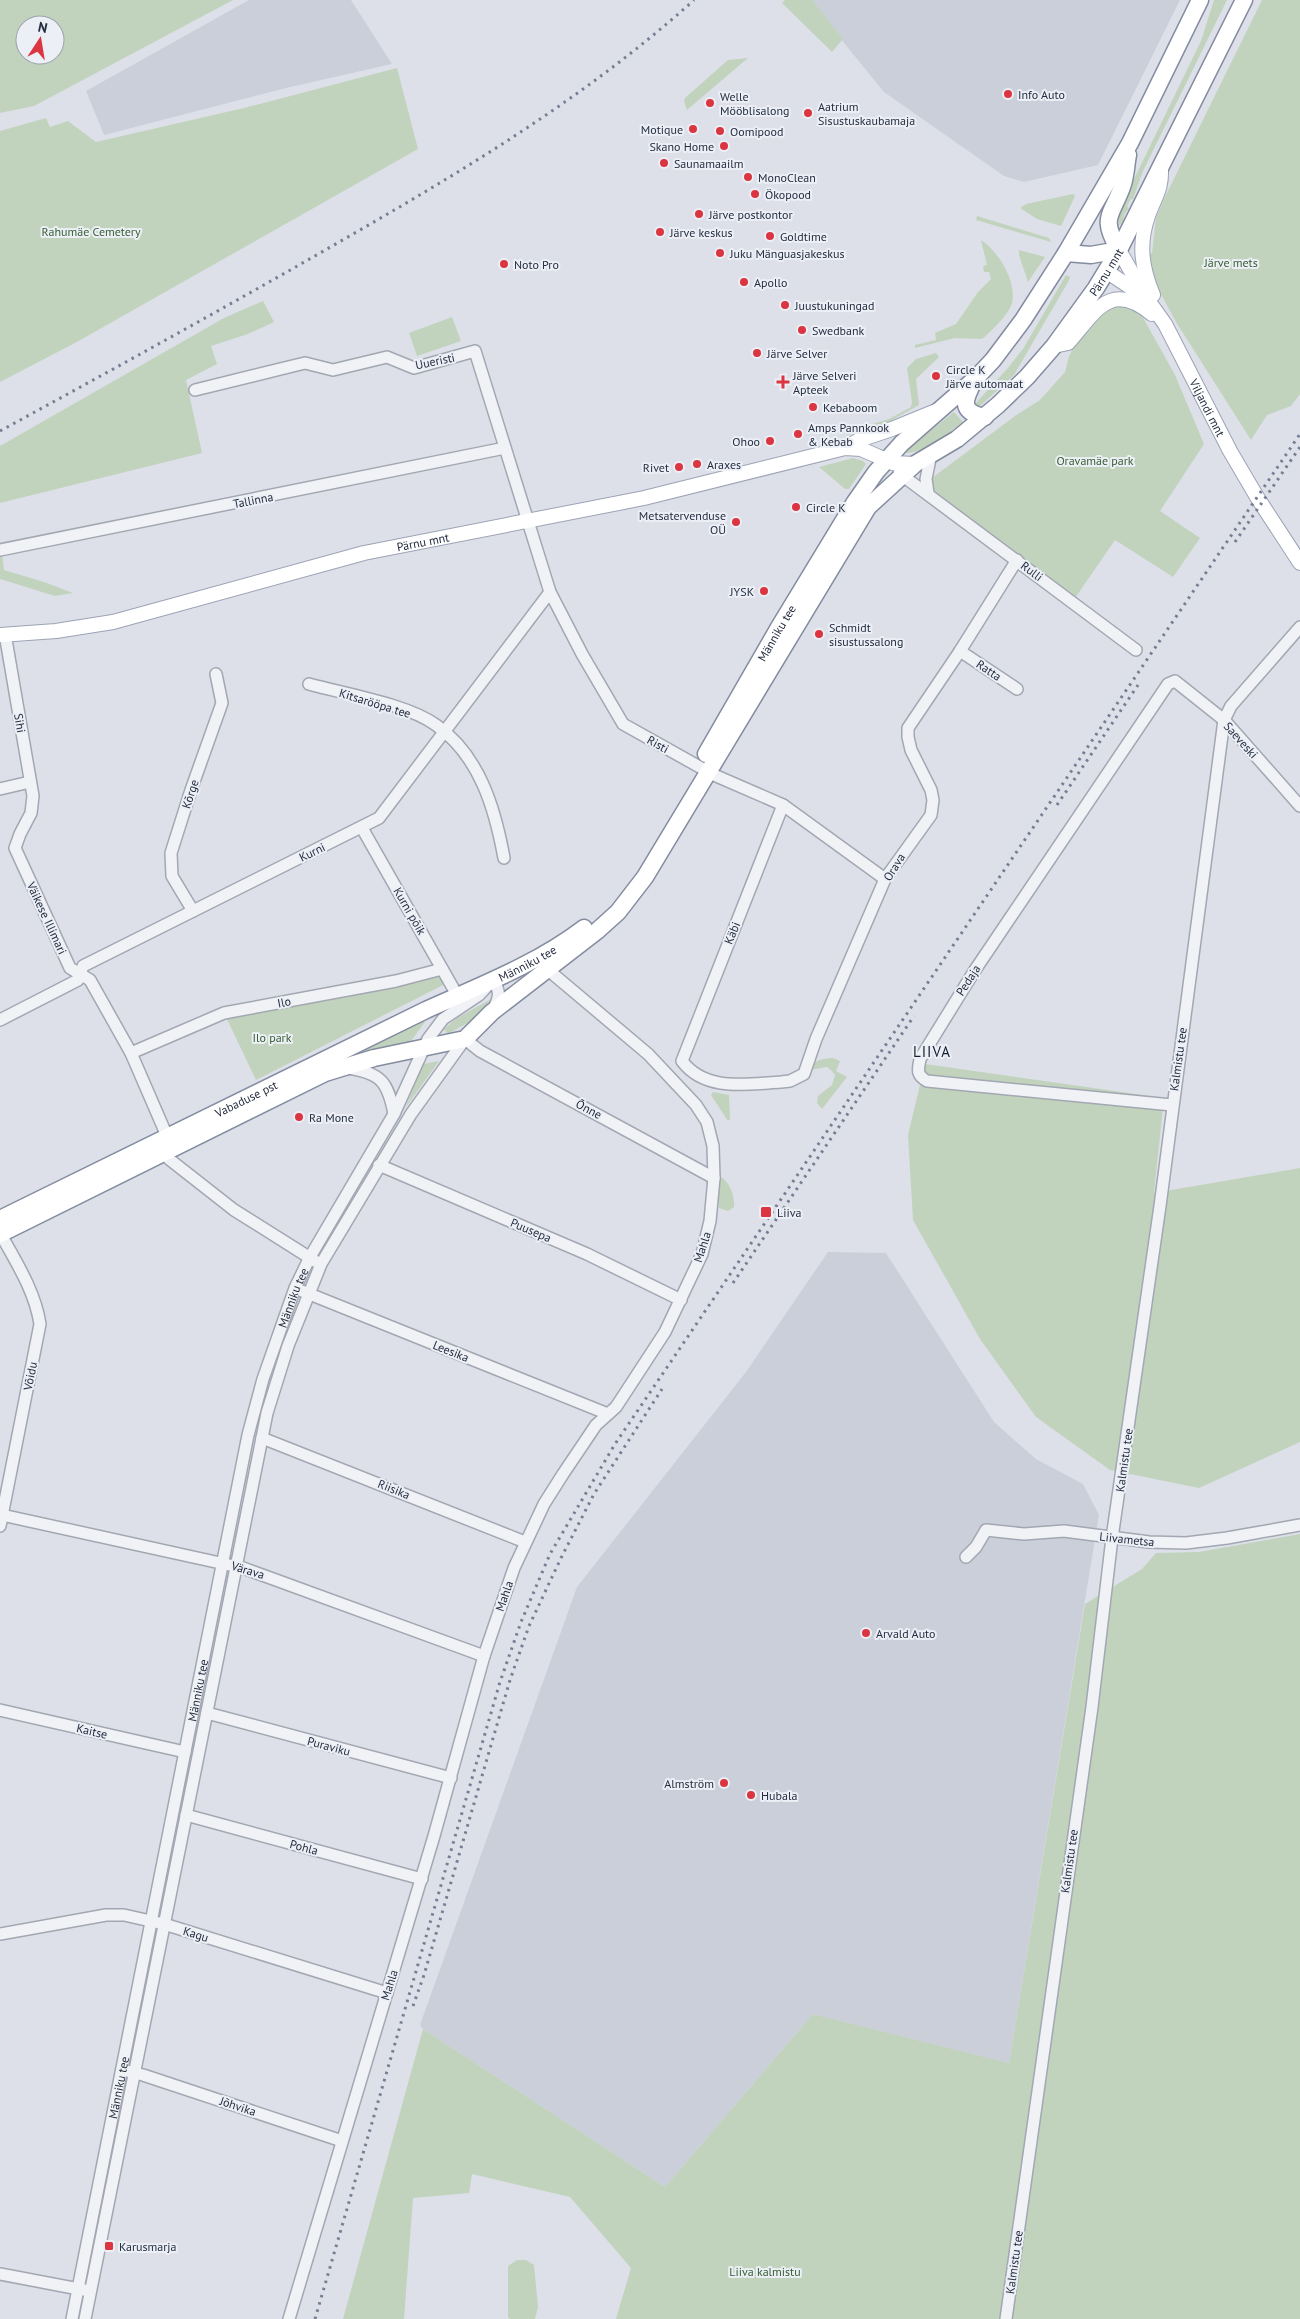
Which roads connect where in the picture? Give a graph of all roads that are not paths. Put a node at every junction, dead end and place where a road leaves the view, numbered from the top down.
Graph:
1 (1200, 0) edge
2 (1244, 0) edge
3 (1130, 143) junction
4 (1161, 168) junction
5 (1119, 250) junction
6 (1066, 253) junction
7 (1106, 272) junction
8 (1145, 296) junction
9 (1165, 324) junction
10 (1054, 346) junction
11 (975, 379) junction
12 (195, 390) dead end
13 (937, 410) junction
14 (985, 416) junction
15 (505, 448) junction
16 (845, 448) junction
17 (931, 454) junction
18 (890, 461) junction
19 (915, 464) junction
20 (903, 476) junction
21 (928, 493) junction
22 (527, 522) junction
23 (0, 550) edge
24 (1018, 560) junction
25 (1300, 563) edge
26 (550, 592) junction
27 (1300, 627) edge
28 (2, 635) edge
29 (1136, 650) dead end
30 (960, 651) junction
31 (216, 674) dead end
32 (1176, 681) joint
33 (309, 684) dead end
34 (1017, 690) dead end
35 (1224, 720) junction
36 (445, 733) junction
37 (704, 770) junction
38 (30, 782) junction
39 (0, 789) edge
40 (783, 805) junction
41 (1300, 806) edge
42 (362, 828) junction
43 (504, 858) dead end
44 (885, 879) junction
45 (193, 911) junction
46 (442, 969) junction
47 (547, 969) junction
48 (80, 974) junction
49 (493, 980) junction
50 (457, 995) junction
51 (492, 1012) junction
52 (0, 1020) edge
53 (465, 1039) junction
54 (422, 1049) junction
55 (131, 1053) junction
56 (682, 1061) joint
57 (342, 1067) junction
58 (1172, 1105) junction
59 (394, 1114) junction
60 (169, 1146) junction
61 (372, 1151) junction
62 (379, 1165) junction
63 (714, 1178) junction
64 (0, 1219) edge
65 (0, 1233) edge
66 (310, 1257) junction
67 (321, 1264) junction
68 (295, 1288) junction
69 (308, 1294) junction
70 (681, 1300) junction
71 (608, 1414) junction
72 (262, 1438) junction
73 (1, 1523) edge
74 (1300, 1525) edge
75 (1112, 1538) junction
76 (525, 1542) junction
77 (966, 1557) dead end
78 (224, 1563) junction
79 (237, 1566) junction
80 (484, 1656) junction
81 (0, 1710) edge
82 (207, 1713) junction
83 (185, 1752) junction
84 (451, 1778) junction
85 (186, 1815) junction
86 (422, 1879) junction
87 (151, 1920) junction
88 (164, 1924) junction
89 (0, 1934) edge
90 (387, 1993) junction
91 (121, 2070) junction
92 (133, 2073) junction
93 (342, 2141) junction
94 (0, 2274) edge
95 (78, 2289) junction
96 (91, 2292) junction
97 (72, 2319) edge
98 (85, 2319) edge
99 (289, 2319) edge
100 (1006, 2319) edge

1 - 3 highway, Pärnu mnt
2 - 4 highway, Pärnu mnt
3 - 5 highway
3 - 6 highway, Pärnu mnt
4 - 5 highway, Pärnu mnt
4 - 9 main road
5 - 6 highway
5 - 7 highway, Pärnu mnt
5 - 8 main road, Viljandi mnt
6 - 7 highway
6 - 11 highway, Pärnu mnt
7 - 8 main road
7 - 10 highway, Pärnu mnt
8 - 9 main road, Viljandi mnt
9 - 10 main road
9 - 25 main road, Viljandi mnt
10 - 14 highway, Pärnu mnt
11 - 13 highway, Pärnu mnt
11 - 14 highway
12 - 15 street, Uueristi
13 - 16 main road, Pärnu mnt
13 - 18 highway, Pärnu mnt
14 - 17 highway, Pärnu mnt
15 - 22 street, Uueristi
15 - 23 street, Tallinna
16 - 18 main road, Pärnu mnt
16 - 22 main road, Pärnu mnt
17 - 19 highway, Pärnu mnt
17 - 21 street
18 - 19 main road, Pärnu mnt
18 - 20 street, Rulli
18 - 37 highway, Männiku tee
19 - 20 highway, Männiku tee
20 - 21 street, Rulli
20 - 37 highway, Männiku tee
21 - 24 street, Rulli
22 - 26 street, Risti
22 - 28 main road, Pärnu mnt
24 - 29 street, Rulli
24 - 30 street, Orava
26 - 36 street, Kurni
26 - 37 street, Risti
27 - 35 street, Kalmistu tee
28 - 38 street, Sihi
30 - 34 street, Ratta
30 - 44 street, Orava
31 - 45 street, Kõrge
32 - 35 street, Saeveski
32 - 58 street, Pedaja
33 - 36 street, Kitsarööpa tee
35 - 41 street, Saeveski
35 - 58 street, Kalmistu tee
36 - 42 street, Kurni
36 - 43 street, Kitsarööpa tee
37 - 40 street, Risti
37 - 47 highway, Männiku tee
37 - 49 highway, Männiku tee
38 - 39 street
38 - 48 street, Väikese Illimari
40 - 44 street, Risti
40 - 56 street, Käbi
42 - 45 street, Kurni
42 - 46 street, Kurni põik
44 - 56 street, Orava
45 - 48 street, Kurni
46 - 50 street, Kurni põik
46 - 55 street, Ilo
47 - 51 highway, Männiku tee
47 - 63 street, Mahla
48 - 52 street, Kurni
48 - 55 street, Väikese Illimari
49 - 50 highway, Vabaduse pst
49 - 51 street
49 - 54 street, Männiku tee
50 - 60 highway, Vabaduse pst
51 - 53 highway, Männiku tee
53 - 54 highway, Vabaduse pst
53 - 62 street, Männiku tee
53 - 63 street, Õnne
54 - 57 highway, Vabaduse pst
54 - 59 street, Männiku tee
55 - 60 street, Väikese Illimari
57 - 59 street
57 - 60 highway, Vabaduse pst
58 - 75 street, Kalmistu tee
59 - 61 street, Männiku tee
60 - 64 highway, Vabaduse pst
60 - 65 highway, Vabaduse pst
60 - 66 street
61 - 62 street
61 - 66 street, Männiku tee
62 - 67 street, Männiku tee
62 - 70 street, Puusepa
63 - 70 street, Mahla
65 - 73 street, Võidu
66 - 67 street
66 - 68 street, Männiku tee
67 - 69 street, Männiku tee
68 - 69 street, Leesika
68 - 78 street, Männiku tee
69 - 71 street, Leesika
69 - 72 street, Männiku tee
70 - 71 street, Mahla
71 - 76 street, Mahla
72 - 76 street, Riisika
72 - 79 street, Männiku tee
73 - 78 street, Värava
74 - 75 street, Liivametsa
75 - 77 street, Liivametsa
75 - 100 street, Kalmistu tee
76 - 80 street, Mahla
78 - 79 street, Värava
78 - 83 street, Männiku tee
79 - 80 street, Värava
79 - 82 street, Männiku tee
80 - 84 street, Mahla
81 - 83 street, Kaitse
82 - 84 street, Puraviku
82 - 85 street, Männiku tee
83 - 87 street, Männiku tee
84 - 86 street, Mahla
85 - 86 street, Pohla
85 - 88 street, Männiku tee
86 - 90 street, Mahla
87 - 88 street, Kagu
87 - 89 street, Kagu
87 - 91 street, Männiku tee
88 - 90 street, Kagu
88 - 92 street, Männiku tee
90 - 93 street, Mahla
91 - 92 street, Jõhvika
91 - 95 street, Männiku tee
92 - 93 street, Jõhvika
92 - 96 street, Männiku tee
93 - 99 street, Mahla
94 - 95 street
95 - 96 street
95 - 97 street, Männiku tee
96 - 98 street, Männiku tee

